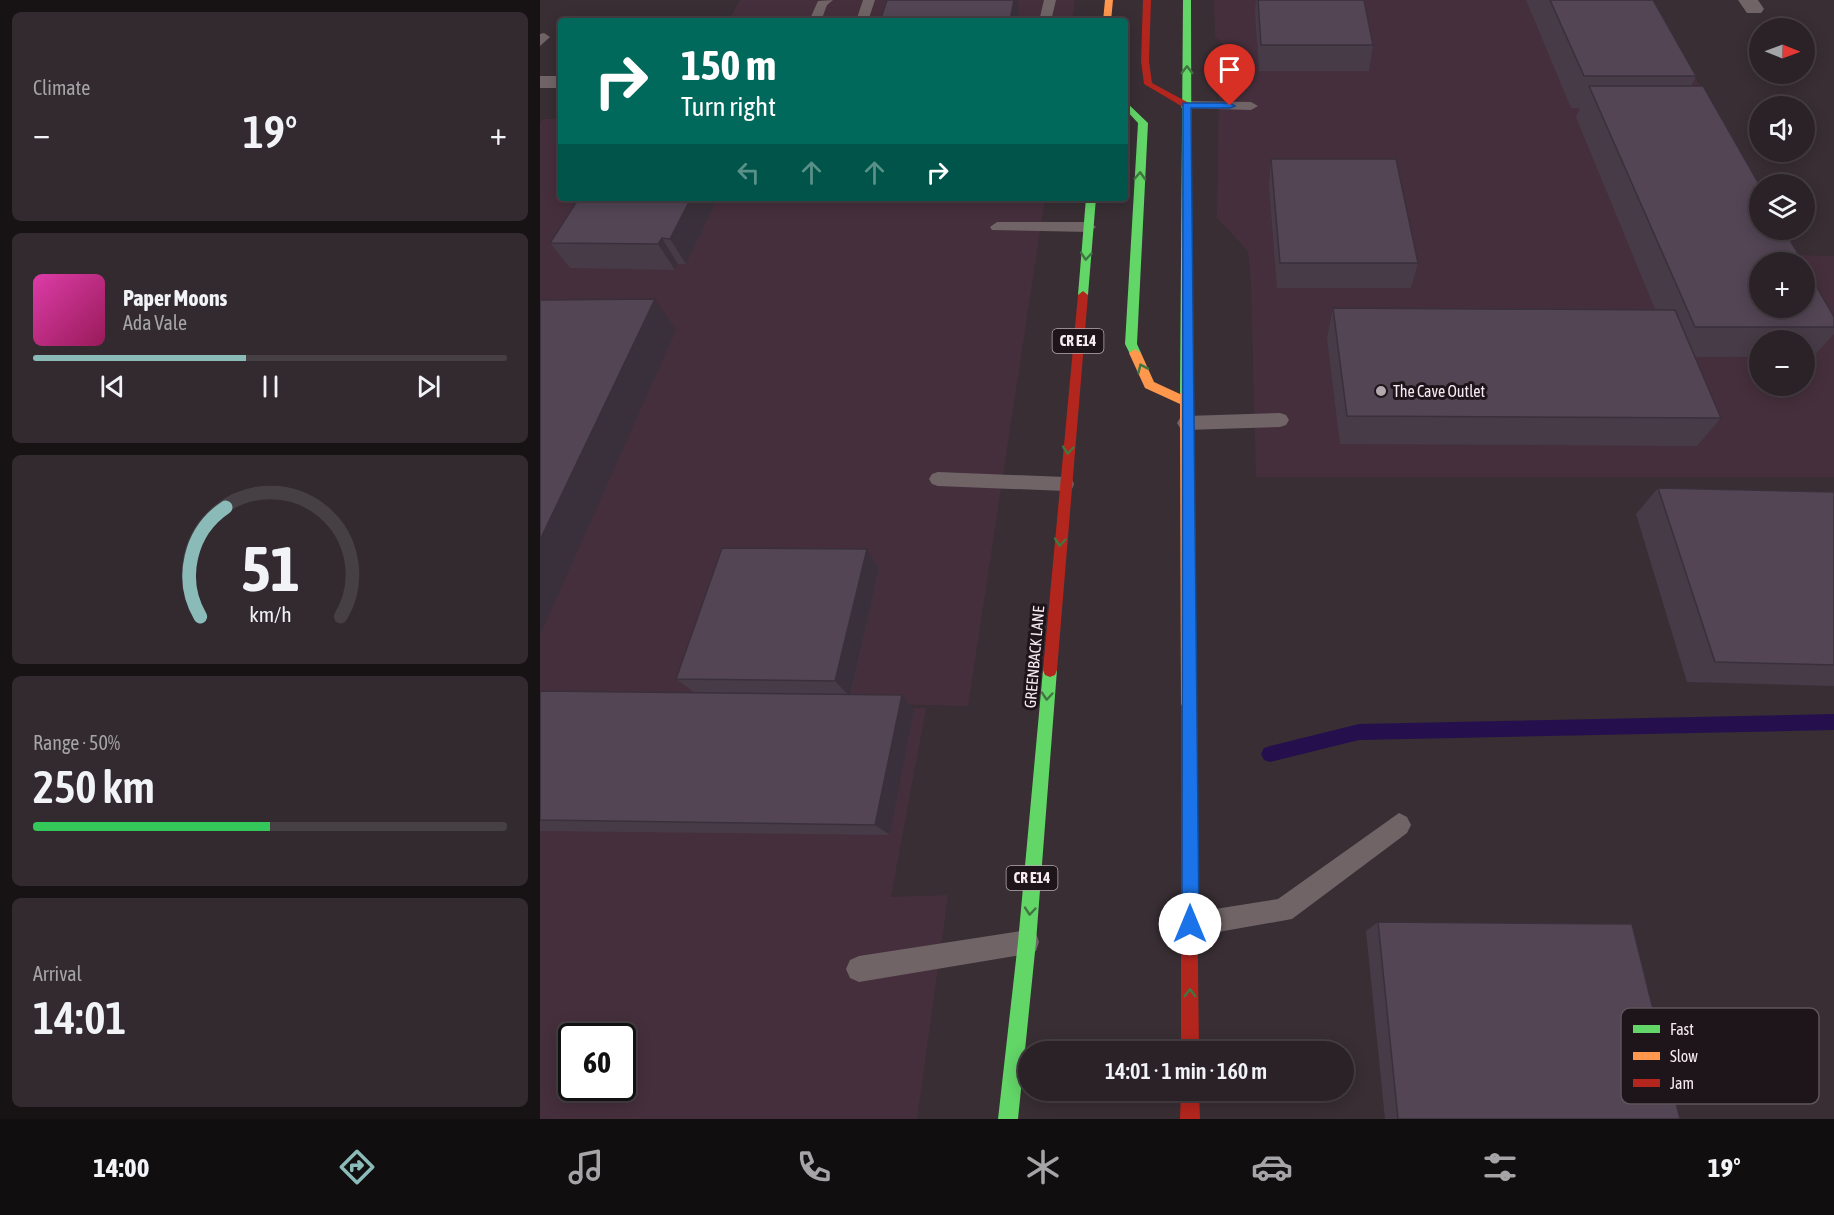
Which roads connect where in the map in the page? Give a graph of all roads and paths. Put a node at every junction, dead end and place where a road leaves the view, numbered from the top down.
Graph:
1 (827, 0) edge
2 (869, 0) edge
3 (1050, 0) edge
4 (1109, 0) edge
5 (1147, 0) edge
6 (1187, 0) edge
7 (816, 18) edge
8 (863, 18) edge
9 (1046, 18) edge
10 (1107, 18) edge
11 (540, 82) edge
12 (558, 82) edge
13 (1186, 105) junction
14 (1251, 106) dead end
15 (1128, 107) edge
16 (1091, 201) edge
17 (997, 227) dead end
18 (1089, 227) junction
19 (1186, 402) junction
20 (1280, 420) dead end
21 (1186, 423) junction
22 (938, 478) dead end
23 (1065, 484) junction
24 (1400, 825) dead end
25 (1190, 924) junction
26 (1027, 942) junction
27 (859, 969) dead end
28 (1190, 1041) edge
29 (1190, 1101) edge
30 (1008, 1119) edge
31 (1190, 1119) edge

1 - 7 lane
2 - 8 lane
3 - 9 lane
4 - 10 main road
5 - 13 main road
13 -> 6 main road
11 - 12 street
13 - 14 lane
13 - 19 main road
19 -> 15 main road
16 - 18 main road, GREENBACK LANE / CR E14
17 - 18 lane
18 -> 23 main road, GREENBACK LANE / CR E14
19 - 21 main road
20 - 21 lane
21 - 25 main road
22 - 23 lane
23 -> 26 main road, GREENBACK LANE / CR E14
24 - 25 lane
28 -> 25 main road
26 - 27 lane
26 - 30 main road, GREENBACK LANE / CR E14
29 - 31 main road

